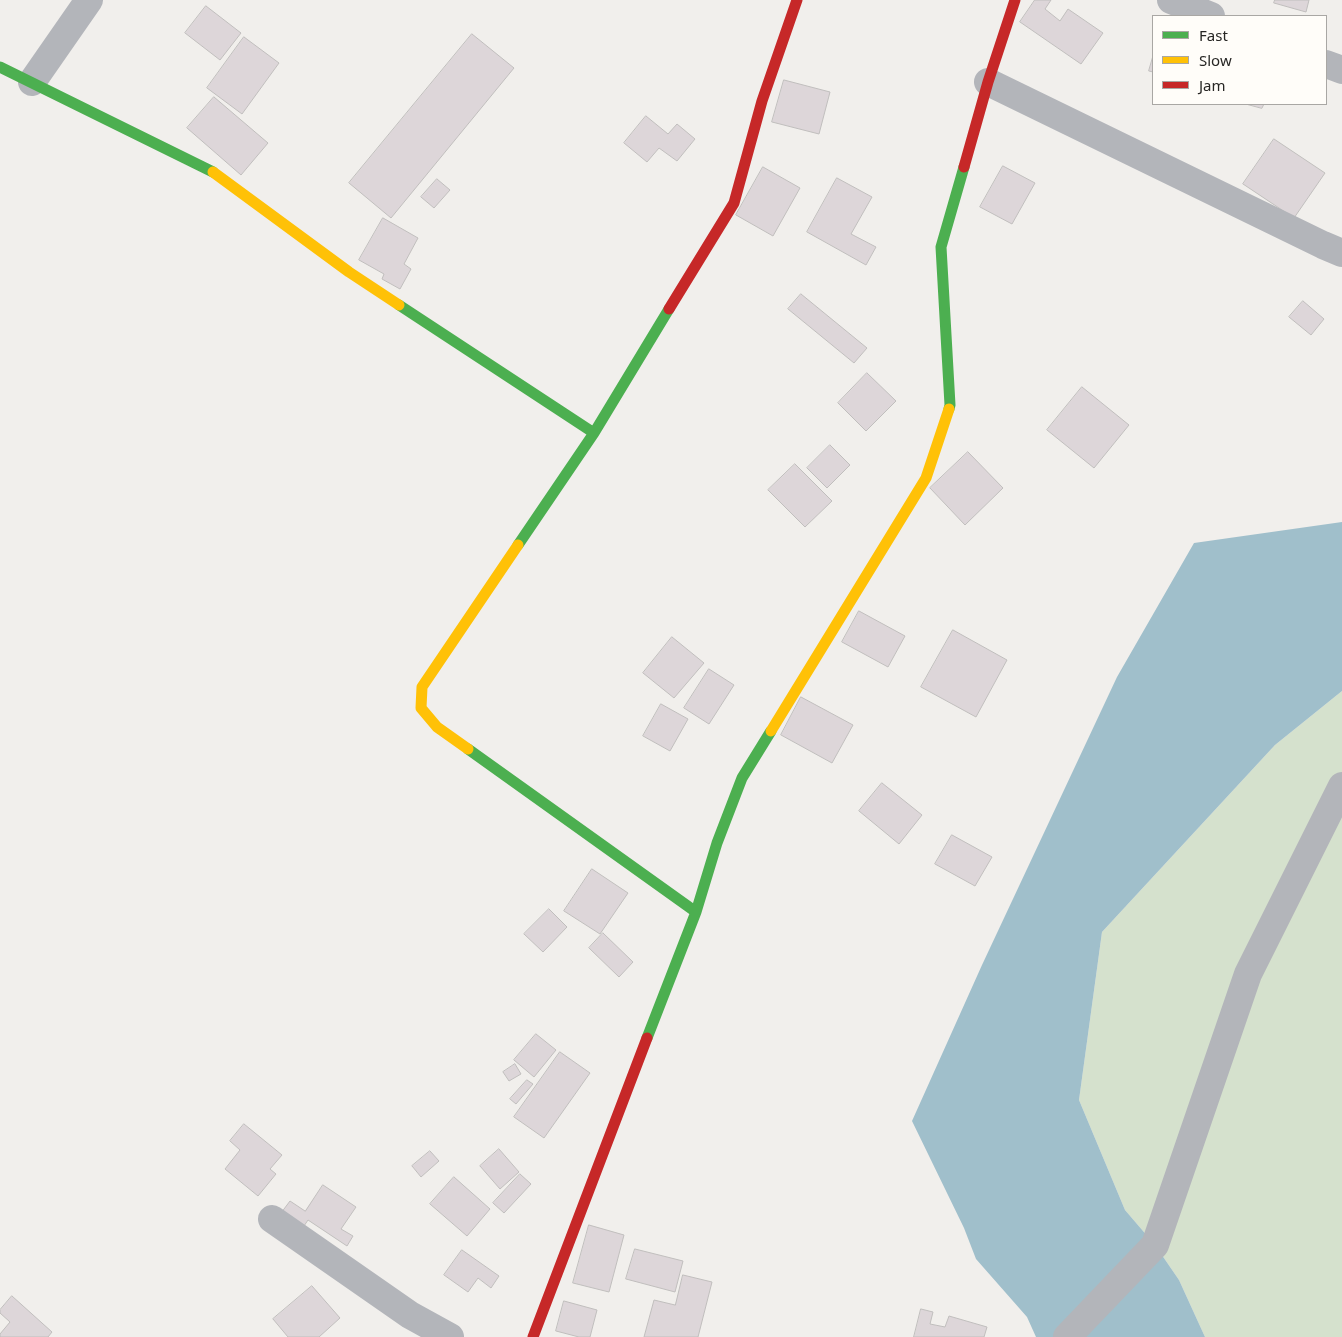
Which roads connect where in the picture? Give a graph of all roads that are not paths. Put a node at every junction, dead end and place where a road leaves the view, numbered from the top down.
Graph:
1 (89, 0) edge
2 (797, 0) edge
3 (1015, 0) edge
4 (1171, 0) edge
5 (1208, 15) edge
6 (1327, 64) edge
7 (0, 67) edge
8 (1342, 70) edge
9 (32, 82) junction
10 (988, 82) junction
11 (1342, 253) edge
12 (594, 433) junction
13 (1342, 786) edge
14 (696, 912) junction
15 (272, 1219) dead end
16 (450, 1337) edge
17 (534, 1337) edge
18 (1067, 1337) edge

1 - 9 street
2 - 12 street
3 - 10 street
4 - 5 street
6 - 8 street
7 - 9 street
9 - 12 street
10 - 11 street
10 - 14 street
12 - 14 street
13 - 18 street
14 - 17 street
15 - 16 street

